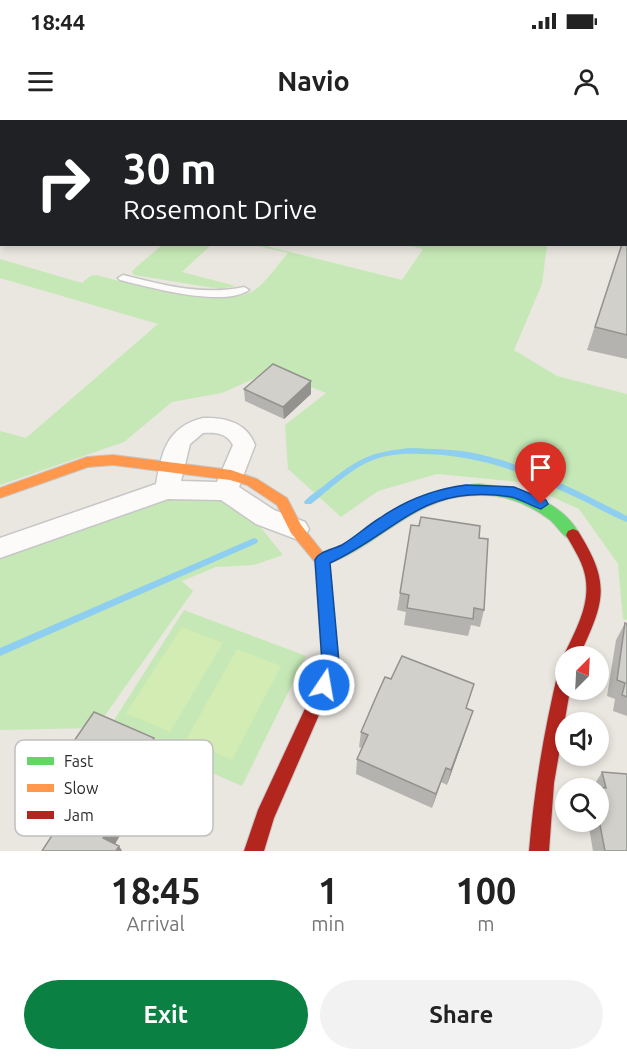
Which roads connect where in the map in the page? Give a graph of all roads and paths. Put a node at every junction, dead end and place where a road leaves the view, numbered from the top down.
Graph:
1 (123, 278) dead end
2 (244, 290) dead end
3 (169, 479) junction
4 (228, 483) junction
5 (0, 493) edge
6 (296, 529) joint
7 (0, 548) edge
8 (322, 560) junction
9 (576, 646) edge
10 (560, 700) edge
11 (254, 851) edge
12 (539, 851) edge

1 - 2 lane
3 - 4 street
3 - 4 street
3 - 5 street
3 - 7 street
4 - 6 street
6 - 8 street
8 - 9 street
8 - 11 street
10 - 12 street

